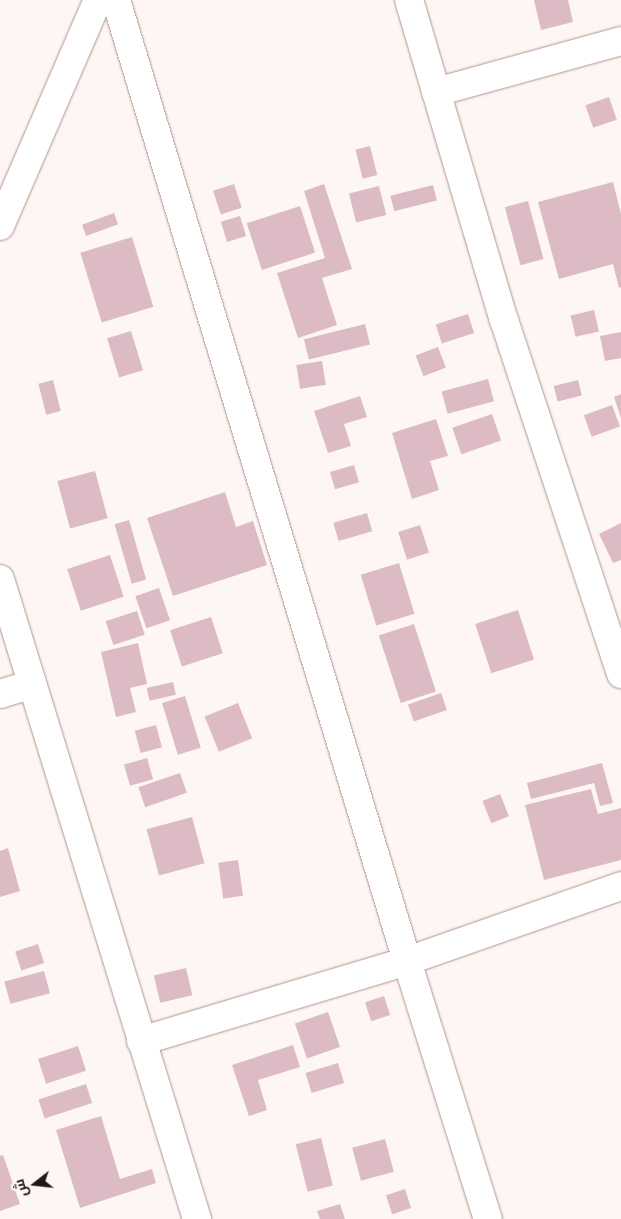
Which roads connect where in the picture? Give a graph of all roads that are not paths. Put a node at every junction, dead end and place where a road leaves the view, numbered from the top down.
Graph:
1 (98, 0) edge
2 (116, 0) edge
3 (409, 0) edge
4 (621, 41) edge
5 (436, 92) junction
6 (0, 226) edge
7 (0, 579) edge
8 (621, 674) edge
9 (33, 684) junction
10 (0, 694) edge
11 (621, 886) edge
12 (407, 961) junction
13 (141, 1042) junction
14 (197, 1219) edge
15 (488, 1219) edge

1 - 6 street
2 - 12 street
3 - 5 street
4 - 5 street
5 - 8 street
7 - 9 street
9 - 10 street
9 - 13 street
11 - 12 street
12 - 13 street
12 - 15 street
13 - 14 street

